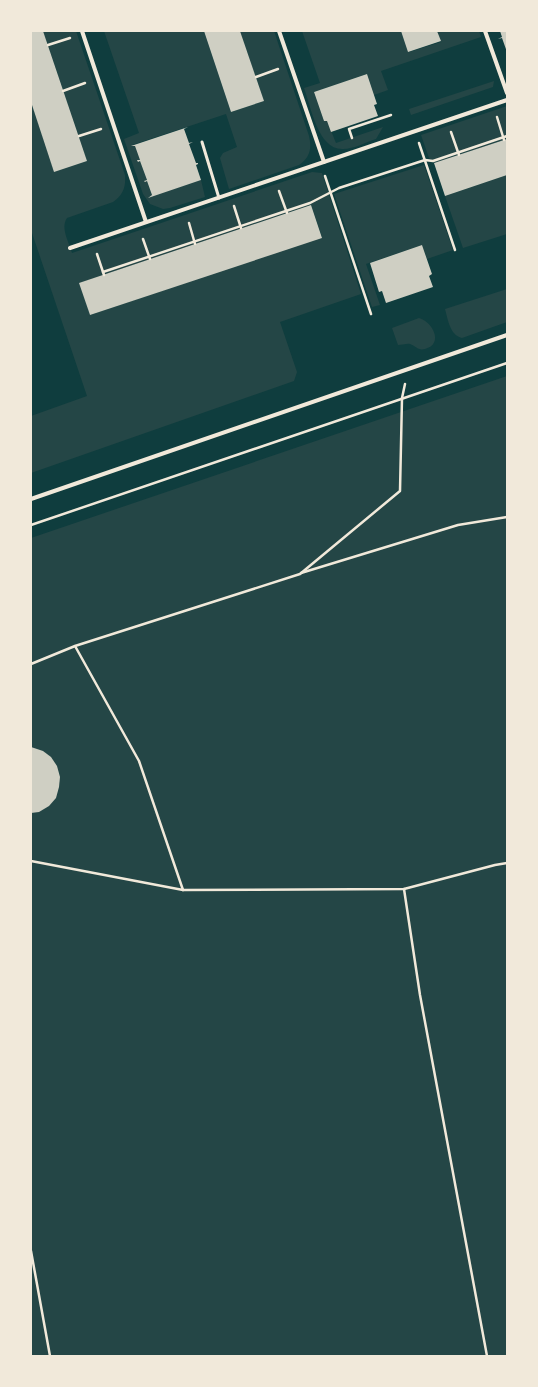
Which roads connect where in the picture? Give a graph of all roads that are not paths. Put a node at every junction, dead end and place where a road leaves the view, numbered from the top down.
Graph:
1 (279, 31) edge
2 (485, 31) edge
3 (82, 32) edge
4 (507, 93) edge
5 (507, 100) edge
6 (202, 142) dead end
7 (322, 162) junction
8 (219, 198) junction
9 (146, 222) junction
10 (70, 248) dead end
11 (507, 335) edge
12 (31, 499) edge

1 - 7 street
2 - 4 street
3 - 9 street
5 - 7 street
6 - 8 lane
7 - 8 street
8 - 9 street
9 - 10 street
11 - 12 street

